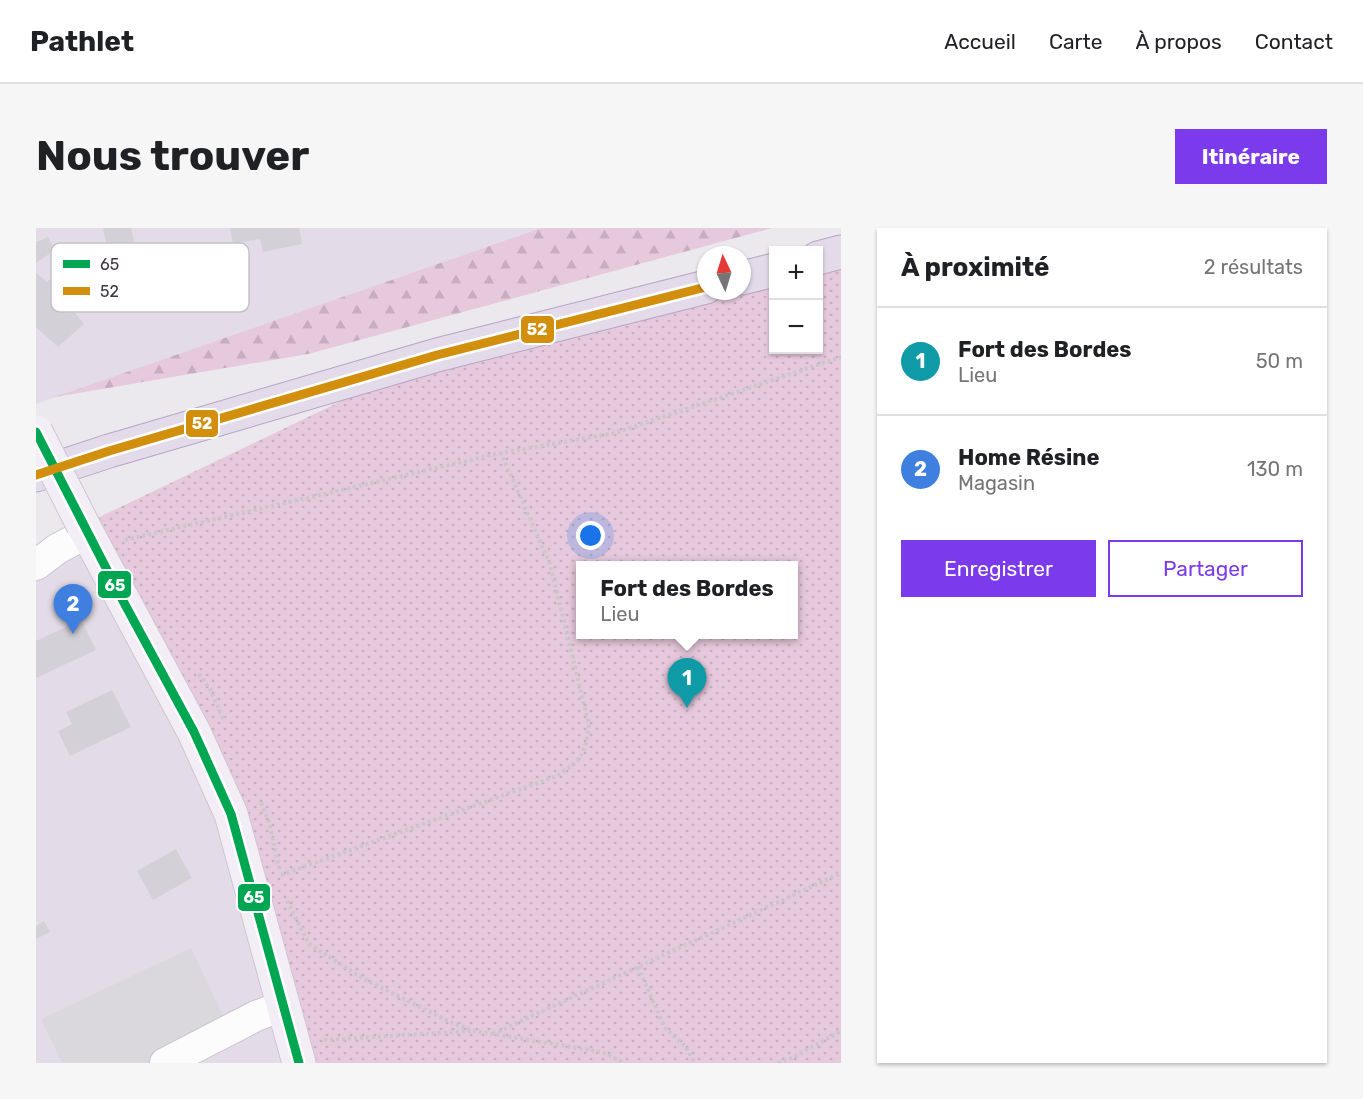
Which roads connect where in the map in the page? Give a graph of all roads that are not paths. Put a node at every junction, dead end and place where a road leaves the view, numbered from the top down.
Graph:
1 (841, 254) edge
2 (823, 258) edge
3 (769, 271) edge
4 (751, 276) edge
5 (697, 289) edge
6 (36, 432) edge
7 (36, 475) edge
8 (95, 534) junction
9 (36, 565) edge
10 (283, 1006) junction
11 (296, 1054) edge
12 (165, 1063) edge

1 - 2 highway
3 - 4 highway
5 - 7 highway
6 - 8 street, bridge
8 - 9 street
8 - 10 street
10 - 11 street
10 - 12 street

